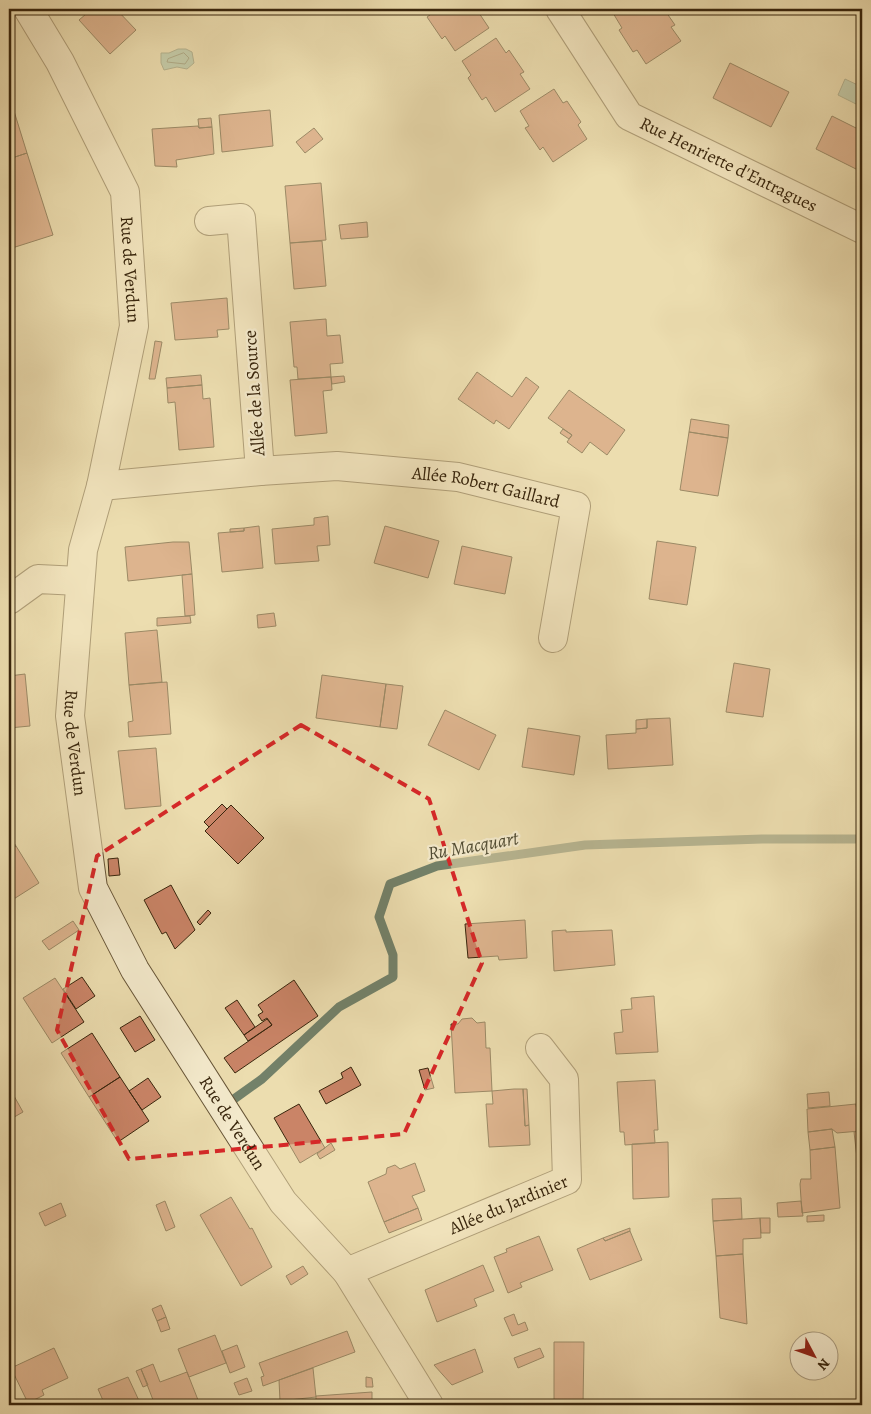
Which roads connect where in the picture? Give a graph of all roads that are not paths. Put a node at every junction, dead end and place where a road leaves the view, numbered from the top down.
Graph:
1 (28, 9) edge
2 (560, 9) edge
3 (209, 221) dead end
4 (862, 229) edge
5 (260, 471) junction
6 (101, 486) junction
7 (79, 581) junction
8 (9, 600) edge
9 (553, 638) dead end
10 (540, 1048) dead end
11 (347, 1272) junction
12 (429, 1405) edge

1 - 6 street, Rue de Verdun
2 - 4 street, Rue Henriette d'Entragues
3 - 5 street, Allée de la Source
5 - 6 street, Allée de la Source
5 - 9 street, Allée Robert Gaillard
6 - 7 street, Rue de Verdun
7 - 8 street
7 - 11 street, Rue de Verdun
10 - 11 street, Allée du Jardinier
11 - 12 street, Rue de Verdun

